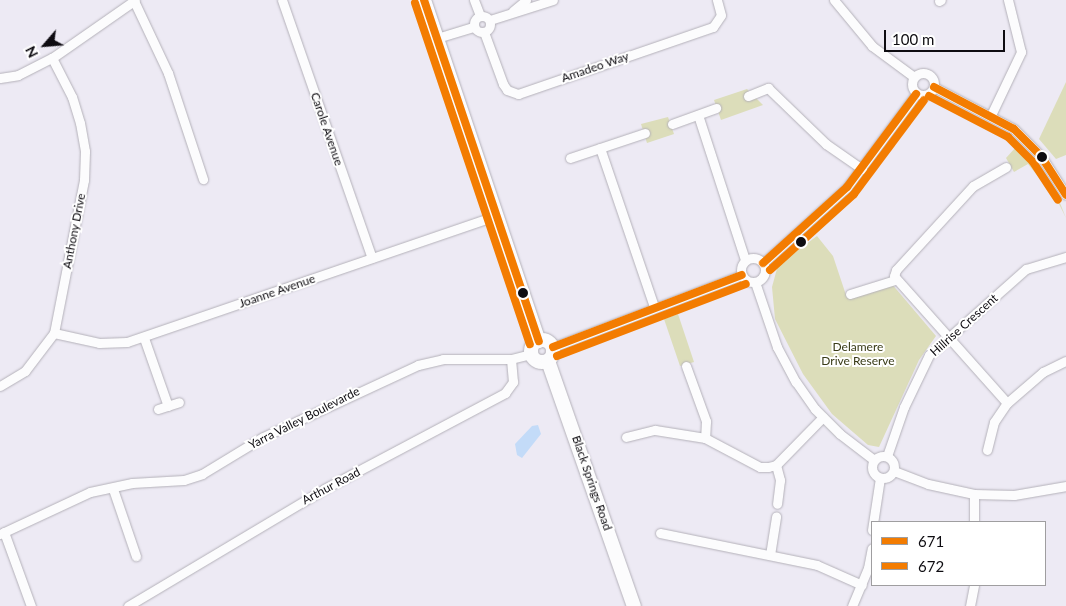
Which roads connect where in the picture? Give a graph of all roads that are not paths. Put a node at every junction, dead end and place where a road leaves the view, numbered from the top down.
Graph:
1 (134, 0) edge
2 (282, 0) edge
3 (424, 0) edge
4 (474, 0) edge
5 (526, 0) edge
6 (553, 0) edge
7 (717, 0) edge
8 (834, 0) edge
9 (1008, 0) edge
10 (510, 13) junction
11 (480, 16) junction
12 (490, 20) junction
13 (474, 27) junction
14 (484, 32) junction
15 (437, 38) junction
16 (52, 58) junction
17 (914, 77) junction
18 (0, 78) edge
19 (934, 87) junction
20 (916, 94) junction
21 (748, 96) dead end
22 (716, 108) dead end
23 (698, 115) junction
24 (991, 115) junction
25 (672, 124) dead end
26 (645, 133) dead end
27 (600, 148) junction
28 (570, 158) dead end
29 (1006, 167) dead end
30 (862, 169) junction
31 (203, 179) dead end
32 (1066, 195) edge
33 (498, 216) junction
34 (1066, 257) edge
35 (372, 258) junction
36 (745, 260) junction
37 (763, 262) junction
38 (742, 276) junction
39 (894, 280) junction
40 (755, 282) junction
41 (850, 294) dead end
42 (654, 307) junction
43 (54, 333) junction
44 (144, 338) junction
45 (948, 338) junction
46 (539, 341) junction
47 (552, 347) junction
48 (532, 354) junction
49 (510, 359) junction
50 (548, 361) junction
51 (1066, 361) edge
52 (686, 366) dead end
53 (0, 386) edge
54 (179, 402) dead end
55 (1007, 403) junction
56 (168, 406) junction
57 (158, 409) dead end
58 (823, 417) junction
59 (626, 437) dead end
60 (705, 438) junction
61 (986, 450) dead end
62 (887, 456) junction
63 (874, 460) junction
64 (776, 465) junction
65 (894, 471) junction
66 (880, 478) junction
67 (1066, 486) edge
68 (113, 488) junction
69 (974, 494) junction
70 (777, 504) dead end
71 (776, 516) dead end
72 (873, 521) edge
73 (974, 521) edge
74 (660, 532) dead end
75 (2, 533) edge
76 (871, 552) edge
77 (770, 555) junction
78 (136, 556) dead end
79 (862, 584) junction
80 (974, 586) edge
81 (31, 606) edge
82 (128, 606) edge
83 (634, 606) edge
84 (852, 606) edge
85 (970, 606) edge

1 - 16 street
1 - 31 street
2 - 35 street, Carole Avenue
3 - 15 main road
4 - 11 street
5 - 10 street
6 - 10 street
7 - 14 street, Amadeo Way
8 - 17 street
9 - 24 street
10 - 12 street
11 - 12 street
11 - 13 street
12 - 14 street
13 - 14 street
13 - 15 street
15 - 33 main road
16 - 18 street
16 - 43 street, Anthony Drive
17 - 19 street
17 - 20 street
19 - 20 street
19 - 24 street
20 - 30 street
21 - 30 street
22 - 23 street
23 - 25 street
23 - 36 street
24 - 32 street
26 - 27 street
27 - 28 street
27 - 42 street
29 - 39 street
30 - 37 street
33 - 35 street, Joanne Avenue
33 - 46 main road
34 - 45 street, Hillrise Crescent
35 - 44 street, Joanne Avenue
36 - 37 street
36 - 38 street
37 - 40 street
38 - 40 street
38 - 42 street
39 - 41 street
39 - 45 street
40 - 58 street
42 - 47 street
43 - 44 street, Joanne Avenue
43 - 53 street, Anthony Drive
44 - 56 street
45 - 55 street
45 - 62 street, Hillrise Crescent
46 - 47 main road
46 - 48 main road
47 - 50 main road
48 - 49 street, Yarra Valley Boulevarde
48 - 50 main road
49 - 68 street, Yarra Valley Boulevarde
49 - 82 street, Arthur Road
50 - 83 main road, Black Springs Road
51 - 55 street
52 - 60 street
54 - 56 street
55 - 61 street
56 - 57 street
58 - 63 street
58 - 64 street
59 - 60 street
60 - 64 street
62 - 63 street
62 - 65 street
63 - 66 street
64 - 70 street
65 - 66 street
65 - 69 street
66 - 72 street
67 - 69 street
68 - 75 street, Yarra Valley Boulevarde
68 - 78 street
69 - 73 street
71 - 77 street
74 - 77 street
75 - 81 street
76 - 79 street
77 - 79 street
79 - 84 street
80 - 85 street

